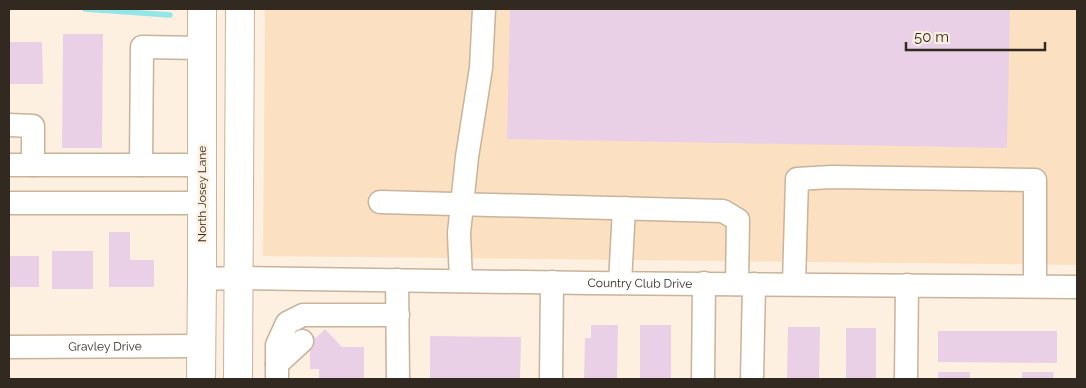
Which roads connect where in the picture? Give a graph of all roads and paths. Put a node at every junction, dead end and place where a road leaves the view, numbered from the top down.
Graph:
1 (202, 9) edge
2 (240, 9) edge
3 (484, 9) edge
4 (202, 48) junction
5 (9, 126) edge
6 (9, 165) edge
7 (33, 165) junction
8 (141, 165) junction
9 (202, 165) junction
10 (380, 202) dead end
11 (9, 203) edge
12 (202, 203) junction
13 (462, 204) junction
14 (624, 208) junction
15 (238, 278) junction
16 (202, 279) junction
17 (397, 280) junction
18 (461, 281) junction
19 (552, 282) junction
20 (620, 283) junction
21 (704, 284) junction
22 (745, 284) junction
23 (794, 284) junction
24 (907, 285) junction
25 (1035, 286) junction
26 (1077, 287) edge
27 (328, 315) junction
28 (398, 315) junction
29 (201, 346) junction
30 (9, 347) edge
31 (277, 372) edge
32 (201, 379) edge
33 (238, 379) edge
34 (398, 379) edge
35 (551, 379) edge
36 (703, 379) edge
37 (752, 379) edge
38 (906, 379) edge

1 - 4 main road, North Josey Lane
2 - 15 main road
3 - 13 street
4 - 8 street
4 - 9 main road, North Josey Lane
5 - 7 street
6 - 7 street
7 - 8 street
8 - 9 street
9 - 12 main road, North Josey Lane
10 - 13 street
11 - 12 street
12 - 16 main road, North Josey Lane
13 - 14 street
13 - 18 street
14 - 20 street
14 - 22 street
15 - 16 street, Country Club Drive
15 - 17 street, Country Club Drive
15 - 33 main road
16 - 29 main road, North Josey Lane
17 - 18 street, Country Club Drive
17 - 28 street
18 - 19 street, Country Club Drive
19 - 20 street, Country Club Drive
19 - 35 street
20 - 21 street, Country Club Drive
21 - 22 street, Country Club Drive
21 - 36 street
22 - 23 street, Country Club Drive
22 - 37 street
23 - 24 street, Country Club Drive
23 - 25 street
24 - 25 street, Country Club Drive
24 - 38 street
25 - 26 street, Country Club Drive
27 - 28 street
27 - 31 street
27 - 31 street
28 - 34 street
29 - 30 street, Gravley Drive
29 - 32 main road, North Josey Lane

